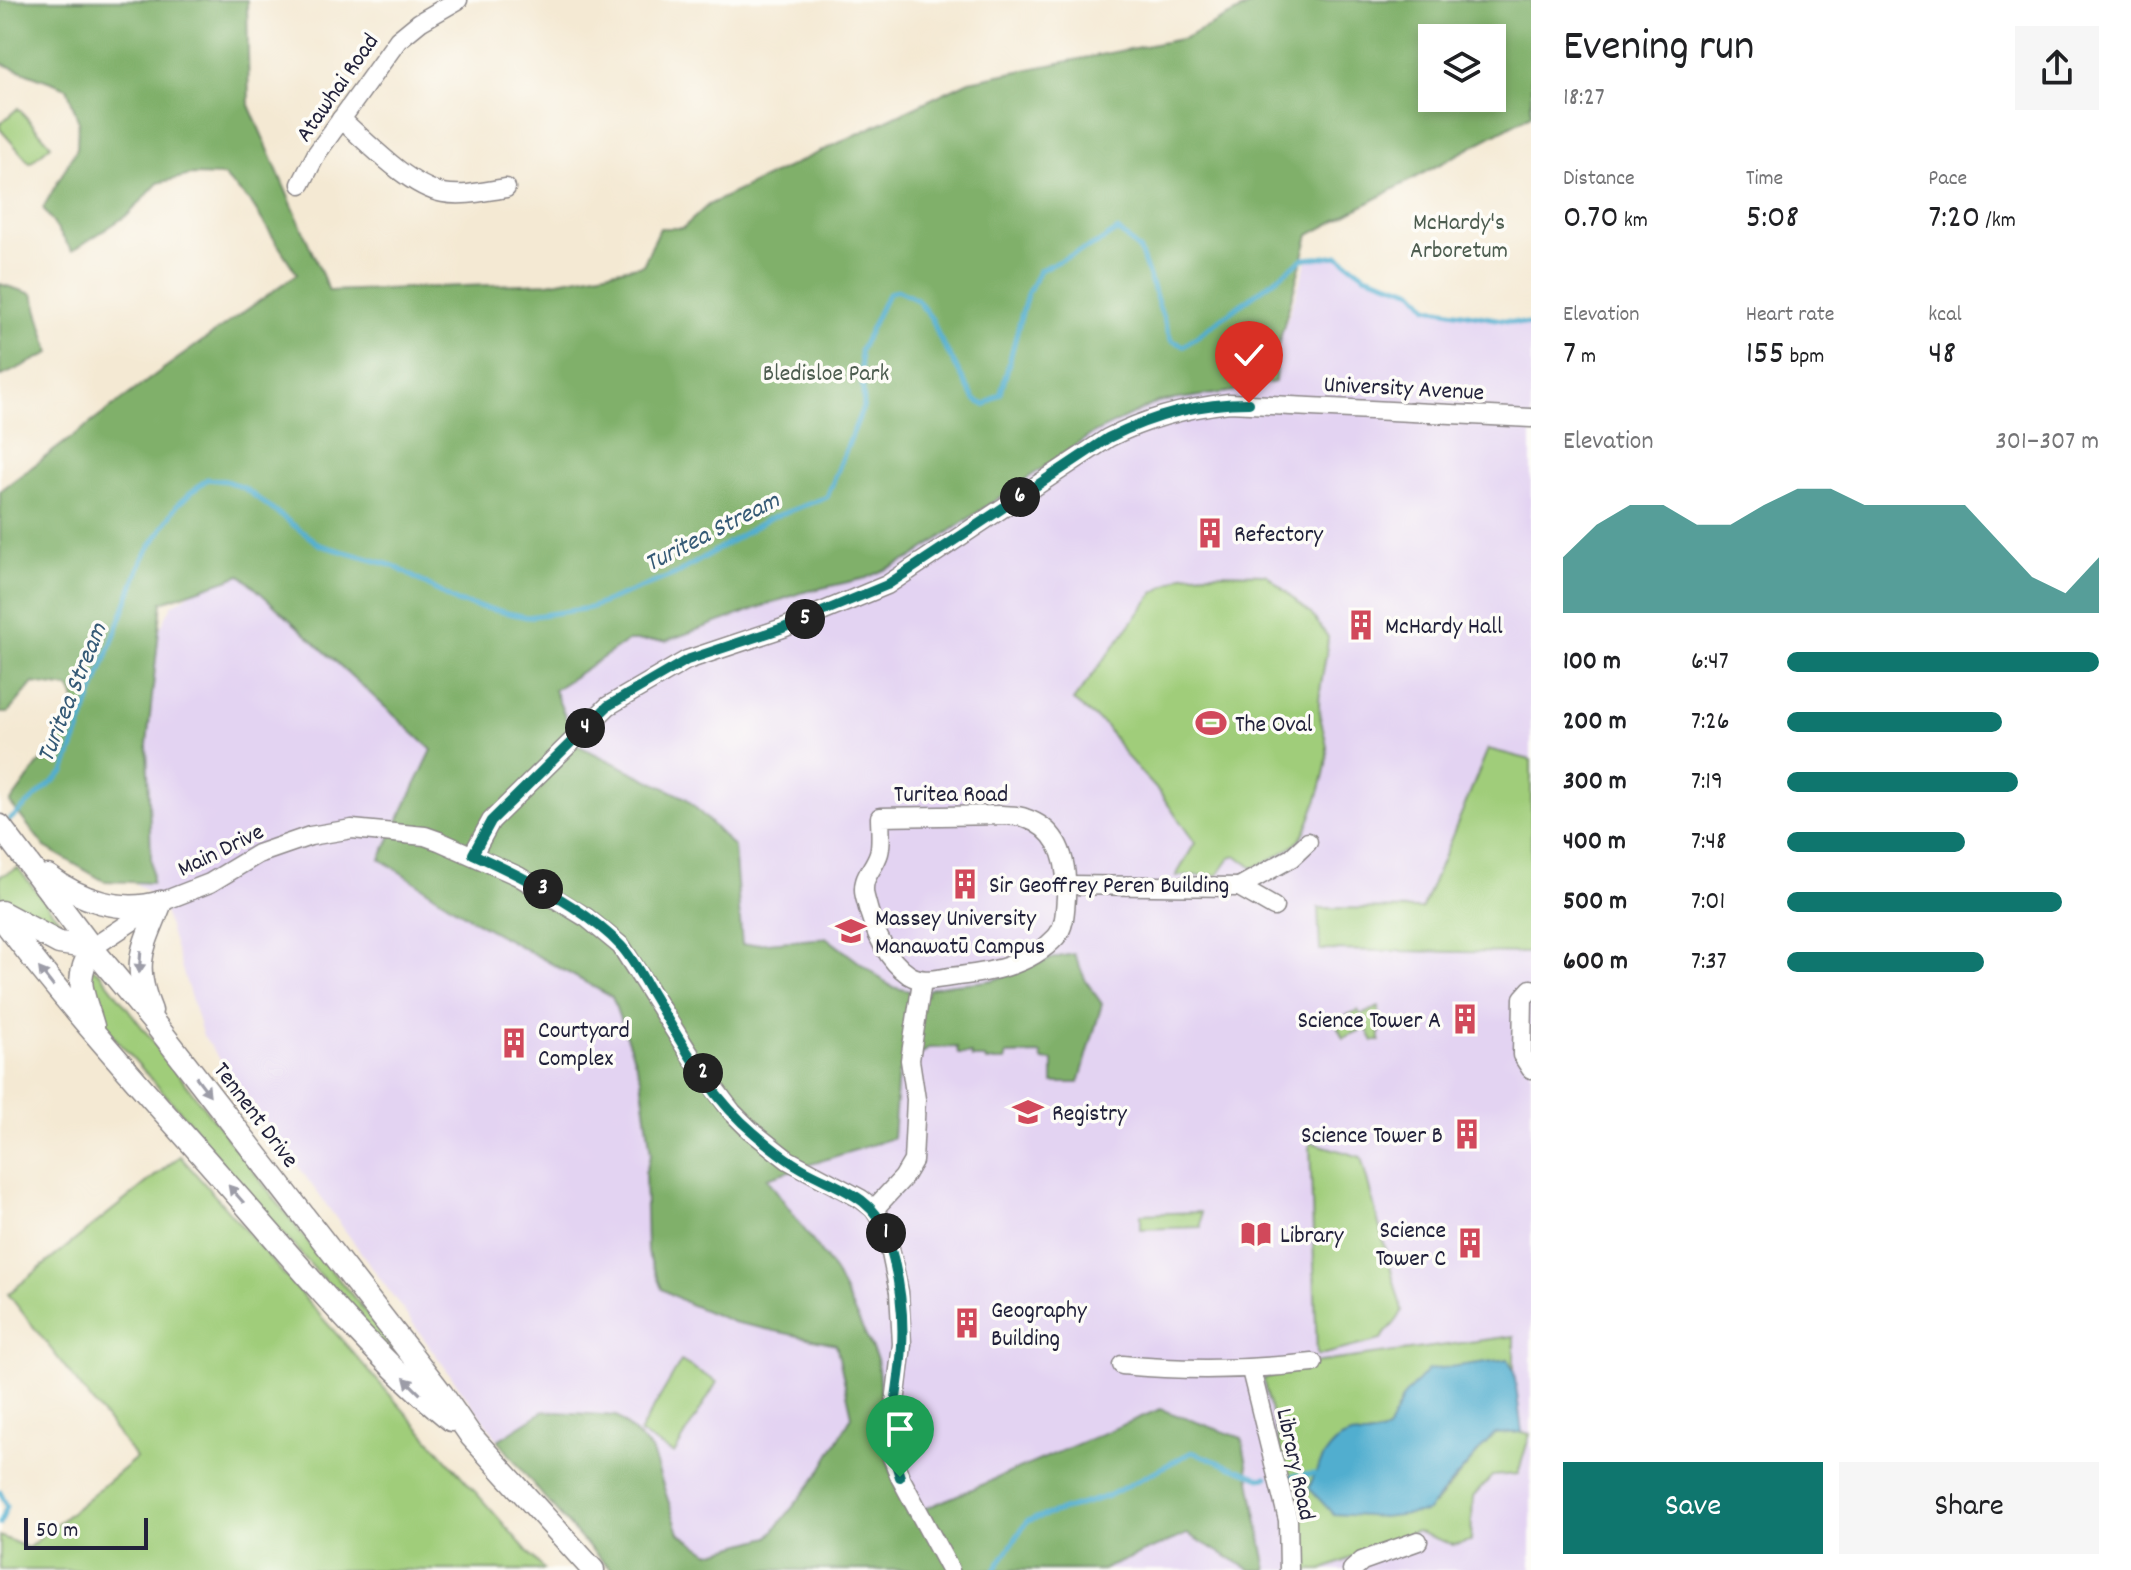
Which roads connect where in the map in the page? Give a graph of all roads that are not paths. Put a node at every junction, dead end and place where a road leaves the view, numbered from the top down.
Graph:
1 (458, 0) edge
2 (341, 119) junction
3 (301, 184) dead end
4 (506, 188) dead end
5 (1531, 418) edge
6 (0, 826) edge
7 (1308, 842) dead end
8 (473, 854) junction
9 (28, 860) junction
10 (1067, 885) junction
11 (1239, 887) junction
12 (161, 902) junction
13 (1274, 907) dead end
14 (0, 914) edge
15 (92, 948) junction
16 (922, 981) junction
17 (1531, 989) edge
18 (155, 1024) junction
19 (95, 1035) junction
20 (1531, 1069) edge
21 (874, 1209) junction
22 (1313, 1363) dead end
23 (1122, 1365) dead end
24 (1251, 1370) junction
25 (471, 1436) junction
26 (1418, 1541) dead end
27 (946, 1562) edge
28 (593, 1570) edge
29 (1289, 1570) edge
30 (1352, 1570) edge

1 - 2 street, Atawhai Road
2 - 3 street, Atawhai Road
2 - 4 street
5 - 8 street, University Avenue
6 - 9 main road, Tennent Drive
7 - 11 street
8 - 12 street, Main Drive
8 - 21 street
9 - 12 main road
9 - 15 main road, Tennent Drive
10 - 11 street
10 - 16 street, Turitea Road
10 - 16 street, Turitea Road
11 - 13 street
12 - 15 street, Main Drive
12 -> 18 main road
14 - 15 main road
19 -> 14 main road, Tennent Drive
15 - 18 main road, Tennent Drive
15 - 19 main road
16 - 21 street
17 - 20 street
18 -> 25 main road, Tennent Drive
25 -> 19 main road, Tennent Drive
21 - 27 street
22 - 24 street
23 - 24 street
24 - 29 street, Library Road
25 - 28 main road, Tennent Drive
26 - 30 street

